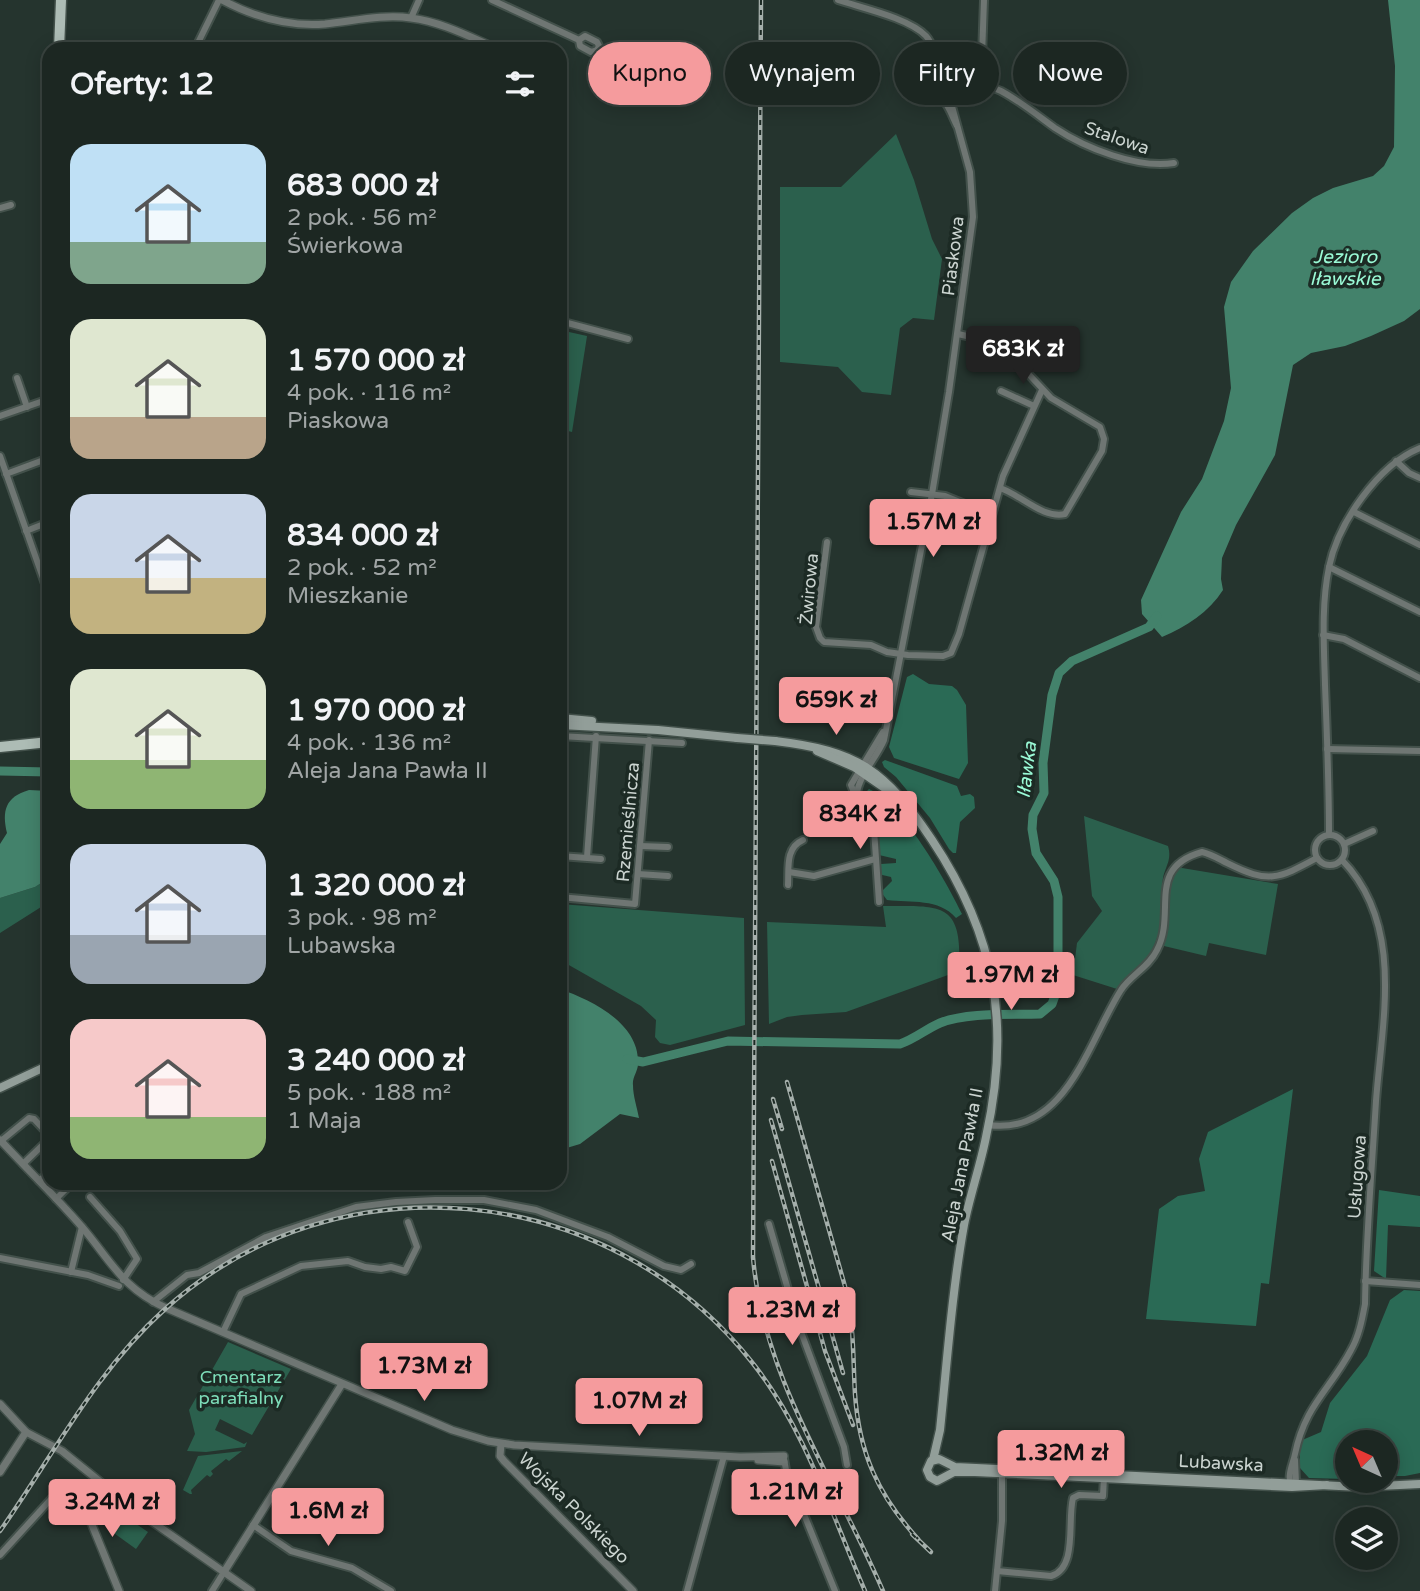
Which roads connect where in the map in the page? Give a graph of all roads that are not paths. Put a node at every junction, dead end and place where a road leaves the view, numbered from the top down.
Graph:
1 (61, 0) edge
2 (220, 0) edge
3 (419, 0) edge
4 (492, 0) edge
5 (838, 0) edge
6 (984, 0) edge
7 (411, 18) junction
8 (579, 40) dead end
9 (929, 41) edge
10 (59, 42) edge
11 (199, 42) edge
12 (482, 42) edge
13 (982, 42) edge
14 (999, 91) edge
15 (946, 105) edge
16 (954, 105) edge
17 (957, 126) junction
18 (1174, 163) dead end
19 (11, 205) dead end
20 (0, 208) edge
21 (567, 323) edge
22 (957, 334) junction
23 (628, 339) dead end
24 (17, 378) dead end
25 (1042, 390) junction
26 (1000, 391) dead end
27 (42, 402) edge
28 (1034, 406) junction
29 (27, 407) junction
30 (0, 416) edge
31 (1420, 448) edge
32 (0, 456) edge
33 (42, 461) edge
34 (1396, 461) junction
35 (6, 474) junction
36 (1420, 478) edge
37 (1000, 488) junction
38 (911, 492) dead end
39 (932, 495) junction
40 (1354, 512) junction
41 (992, 515) junction
42 (42, 525) edge
43 (26, 531) junction
44 (827, 542) dead end
45 (1420, 545) edge
46 (1329, 567) junction
47 (42, 571) edge
48 (1420, 612) edge
49 (1324, 635) junction
50 (901, 654) junction
51 (1420, 678) edge
52 (567, 719) edge
53 (567, 724) edge
54 (629, 727) junction
55 (567, 736) edge
56 (596, 736) junction
57 (649, 740) junction
58 (42, 743) edge
59 (682, 743) dead end
60 (0, 747) edge
61 (1327, 749) junction
62 (1420, 751) edge
63 (865, 769) junction
64 (1373, 831) dead end
65 (1329, 835) junction
66 (803, 840) dead end
67 (1344, 844) junction
68 (640, 846) junction
69 (668, 847) dead end
70 (567, 856) edge
71 (587, 857) junction
72 (1317, 858) junction
73 (601, 859) dead end
74 (874, 859) junction
75 (1342, 860) junction
76 (789, 872) junction
77 (638, 874) junction
78 (668, 876) dead end
79 (788, 885) dead end
80 (567, 898) edge
81 (879, 902) dead end
82 (42, 1068) edge
83 (0, 1088) edge
84 (988, 1125) junction
85 (42, 1129) edge
86 (1, 1140) edge
87 (42, 1144) edge
88 (23, 1164) junction
89 (42, 1178) edge
90 (39, 1181) junction
91 (42, 1184) edge
92 (48, 1190) edge
93 (65, 1190) edge
94 (90, 1197) dead end
95 (56, 1199) junction
96 (408, 1222) dead end
97 (769, 1223) dead end
98 (82, 1227) junction
99 (0, 1258) edge
100 (691, 1264) dead end
101 (71, 1272) junction
102 (1365, 1281) junction
103 (121, 1283) junction
104 (1419, 1283) edge
105 (153, 1302) junction
106 (223, 1332) junction
107 (342, 1384) junction
108 (0, 1404) edge
109 (26, 1432) junction
110 (500, 1444) junction
111 (724, 1456) junction
112 (784, 1459) joint
113 (940, 1461) junction
114 (847, 1465) dead end
115 (1002, 1470) junction
116 (0, 1472) edge
117 (947, 1475) junction
118 (1104, 1476) junction
119 (1420, 1482) edge
120 (1292, 1484) junction
121 (106, 1486) junction
122 (93, 1503) junction
123 (253, 1525) junction
124 (0, 1555) edge
125 (224, 1572) junction
126 (997, 1572) junction
127 (119, 1591) edge
128 (212, 1591) edge
129 (251, 1591) edge
130 (391, 1591) edge
131 (633, 1591) edge
132 (687, 1591) edge
133 (835, 1591) edge
134 (995, 1591) edge

1 - 10 main road
2 - 7 street
2 - 11 street
3 - 7 street
4 - 8 street
5 - 9 street
6 - 13 street
7 - 12 street
14 - 18 street, Stalowa
15 - 17 street, Piaskowa
16 - 17 street, Piaskowa
17 - 22 street, Piaskowa
19 - 20 street
21 - 23 street
22 - 25 street
22 - 39 street, Piaskowa
24 - 29 street
25 - 28 street
25 - 37 street
26 - 28 street
27 - 29 street
28 - 37 street
29 - 30 street
31 - 34 street
32 - 35 street
33 - 35 street
34 - 36 street
34 - 40 street
35 - 43 street
37 - 41 street
38 - 39 street
39 - 41 street
39 - 50 street, Piaskowa
40 - 45 street
40 - 46 street
41 - 50 street
42 - 43 street
43 - 47 street
44 - 50 street, Żwirowa
46 - 48 street
46 - 49 street
49 - 51 street
49 - 61 street
50 - 63 street, Piaskowa
52 - 54 main road, Aleja Jana Pawła II
53 - 54 main road, Aleja Jana Pawła II
54 - 63 main road, Aleja Jana Pawła II, bridge
55 - 56 street
56 - 57 street
56 - 71 street
57 - 59 street
57 - 68 street, Rzemieślnicza
58 - 60 main road
61 - 62 street
61 - 65 street
63 - 74 street, Piaskowa
63 - 84 main road, Aleja Jana Pawła II
64 - 67 street
65 - 67 street
65 - 72 street
66 - 76 street
67 - 75 street
68 - 69 street
68 - 77 street, Rzemieślnicza
70 - 71 street
71 - 73 street
72 - 75 street
72 - 84 street
74 - 76 street
74 - 81 street
75 - 102 street, Usługowa
76 - 79 street
77 - 78 street
77 - 80 street, Rzemieślnicza
82 - 83 main road
84 - 113 main road, Aleja Jana Pawła II
85 - 86 street
86 - 88 street
87 - 88 street
88 - 90 street
89 - 90 street
90 - 91 street
92 - 95 street
93 - 95 street
94 - 103 street
95 - 98 street
96 - 106 street
97 - 114 street
98 - 101 street
98 - 103 street
99 - 101 street
100 - 105 street
101 - 103 street
102 - 104 street
102 - 120 street, Usługowa
103 - 105 street
105 - 106 street
106 - 107 street
107 - 110 street
107 - 123 street
108 - 109 street
109 - 116 street
109 - 121 street
110 - 111 street
110 - 131 street, Wojska Polskiego
111 - 112 street
111 - 132 street
112 - 133 street
113 - 115 main road, Lubawska
113 - 117 main road, Aleja Jana Pawła II
113 - 117 main road
115 - 117 main road, Lubawska
115 - 118 main road, Lubawska
115 - 126 street
118 - 120 main road, Lubawska
118 - 126 street
119 - 120 main road, Lubawska
121 - 122 street
121 - 125 street
122 - 124 street
122 - 127 street
123 - 125 street
123 - 130 street
125 - 128 street
125 - 129 street
126 - 134 street

